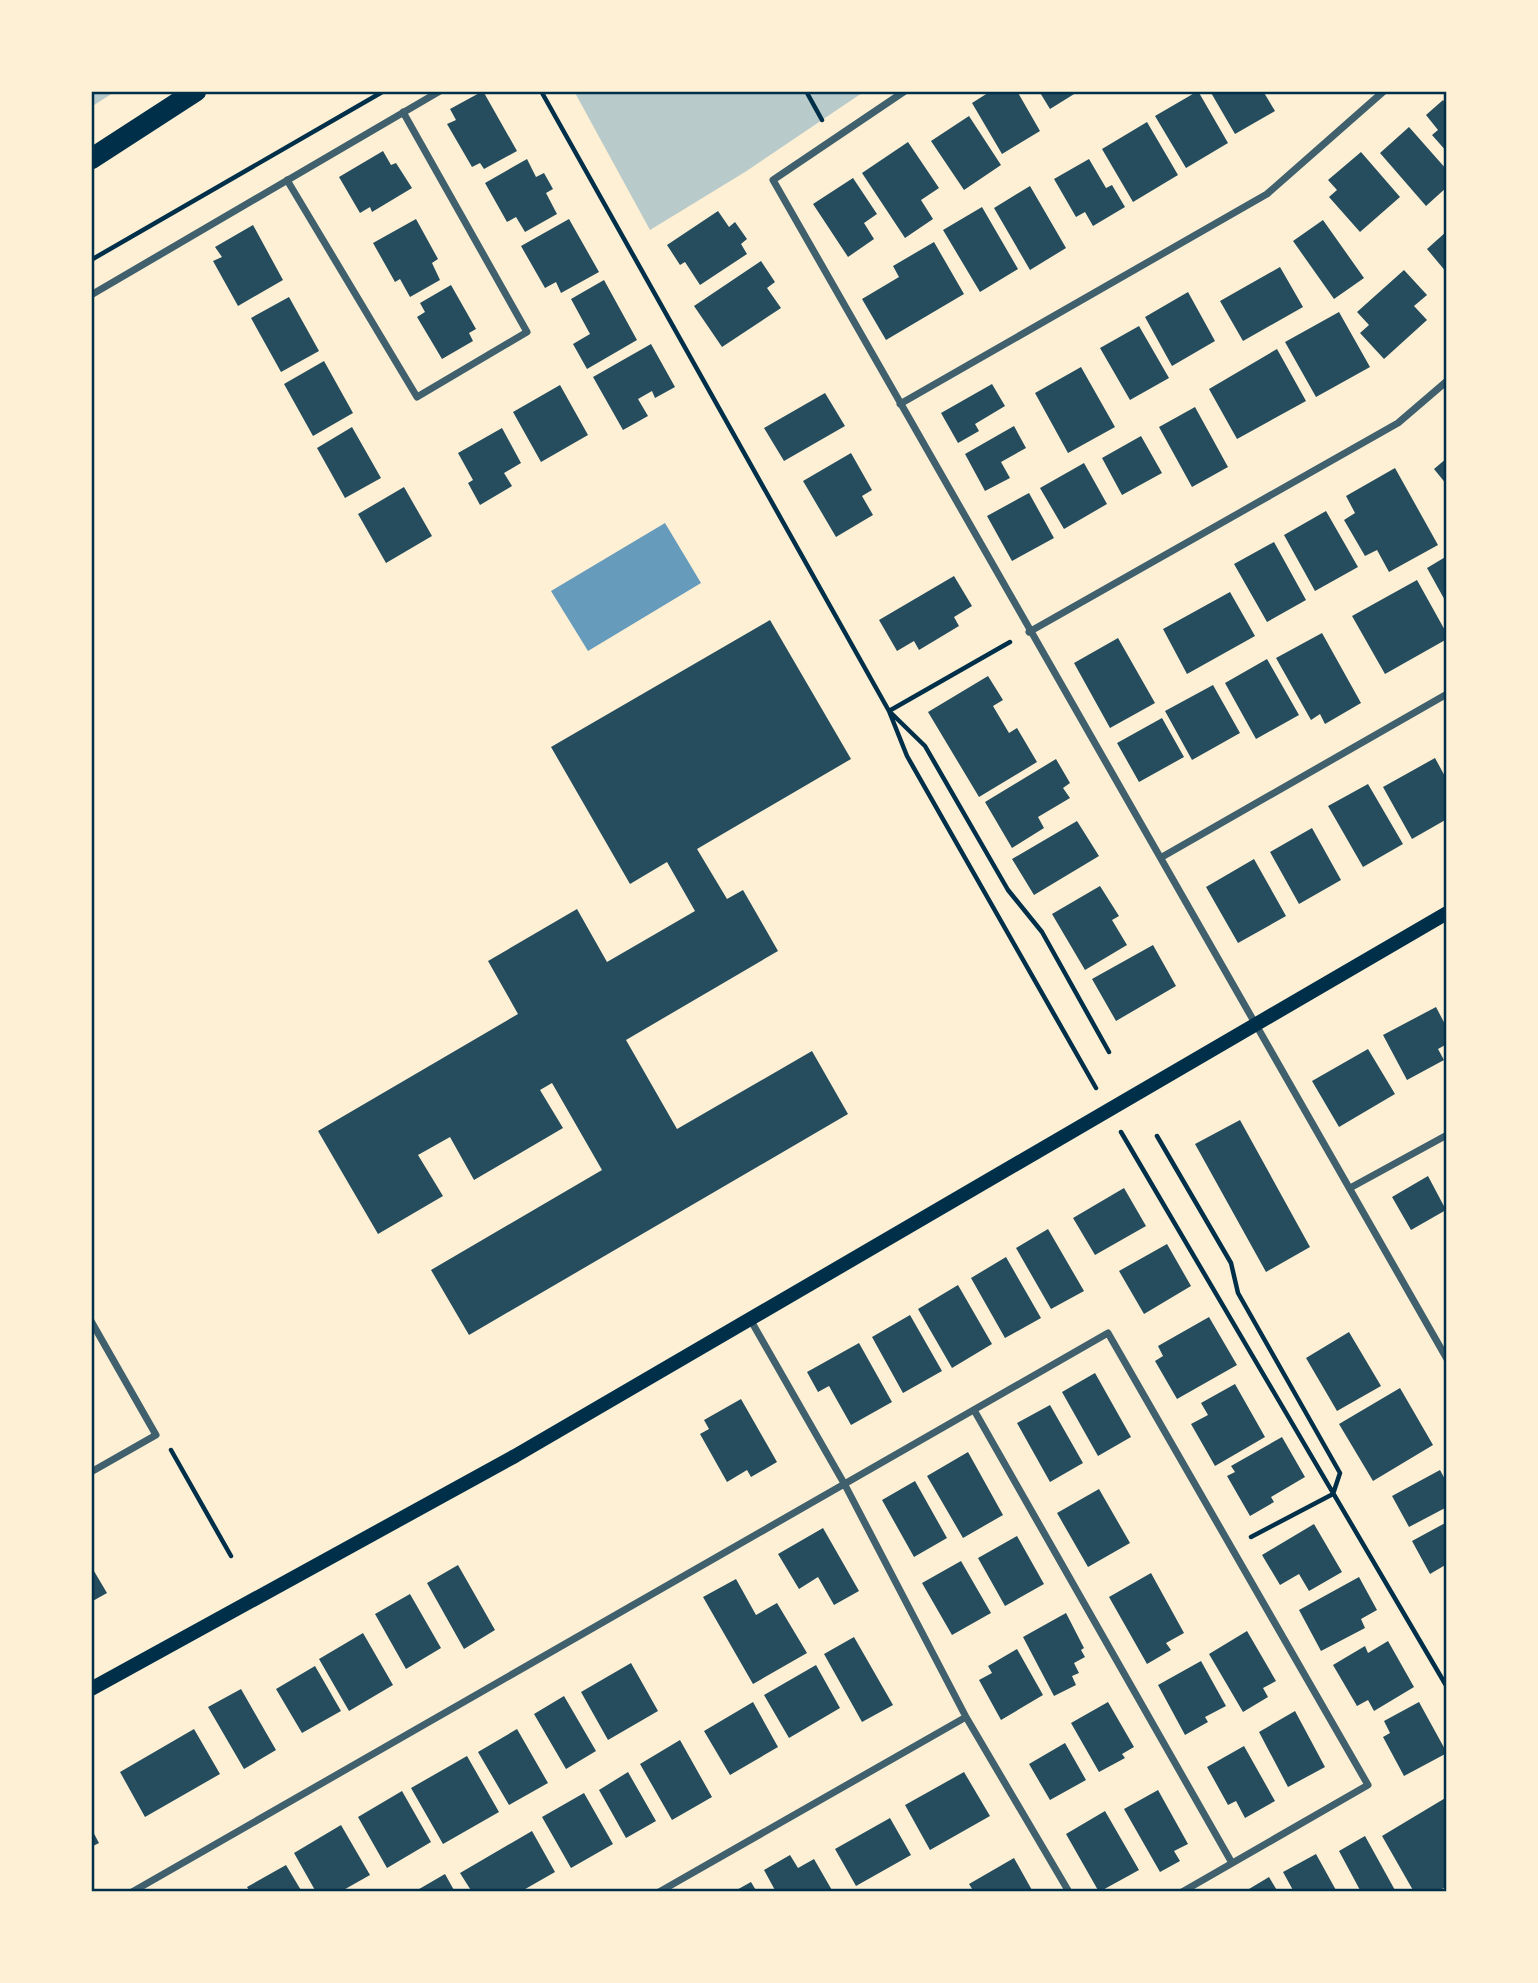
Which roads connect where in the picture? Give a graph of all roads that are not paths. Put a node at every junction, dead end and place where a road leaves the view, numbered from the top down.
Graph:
1 (196, 91) edge
2 (440, 91) edge
3 (905, 91) edge
4 (1384, 91) edge
5 (402, 112) junction
6 (91, 159) edge
7 (287, 180) junction
8 (91, 295) edge
9 (1447, 381) edge
10 (900, 404) junction
11 (1030, 632) junction
12 (1447, 694) edge
13 (1162, 857) junction
14 (1447, 913) edge
15 (1256, 1022) junction
16 (1447, 1135) edge
17 (1350, 1188) junction
18 (750, 1320) junction
19 (91, 1321) edge
20 (1447, 1359) edge
21 (975, 1410) junction
22 (91, 1472) edge
23 (845, 1485) junction
24 (91, 1689) edge
25 (966, 1717) junction
26 (1232, 1863) junction
27 (132, 1892) edge
28 (659, 1892) edge
29 (1069, 1892) edge
30 (1182, 1892) edge

1 - 6 highway
2 - 5 street
3 - 10 street
4 - 10 street
5 - 7 street
5 - 7 street
7 - 8 street
9 - 11 street
10 - 11 street
11 - 13 street
12 - 13 street
13 - 15 street
14 - 15 main road
15 - 17 street
15 - 18 main road
16 - 17 street
17 - 20 street
18 - 23 street
18 - 24 main road
19 - 22 street
21 - 23 street
21 - 26 street
21 - 26 street
23 - 25 street
23 - 27 street
25 - 28 street
25 - 29 street
26 - 30 street

